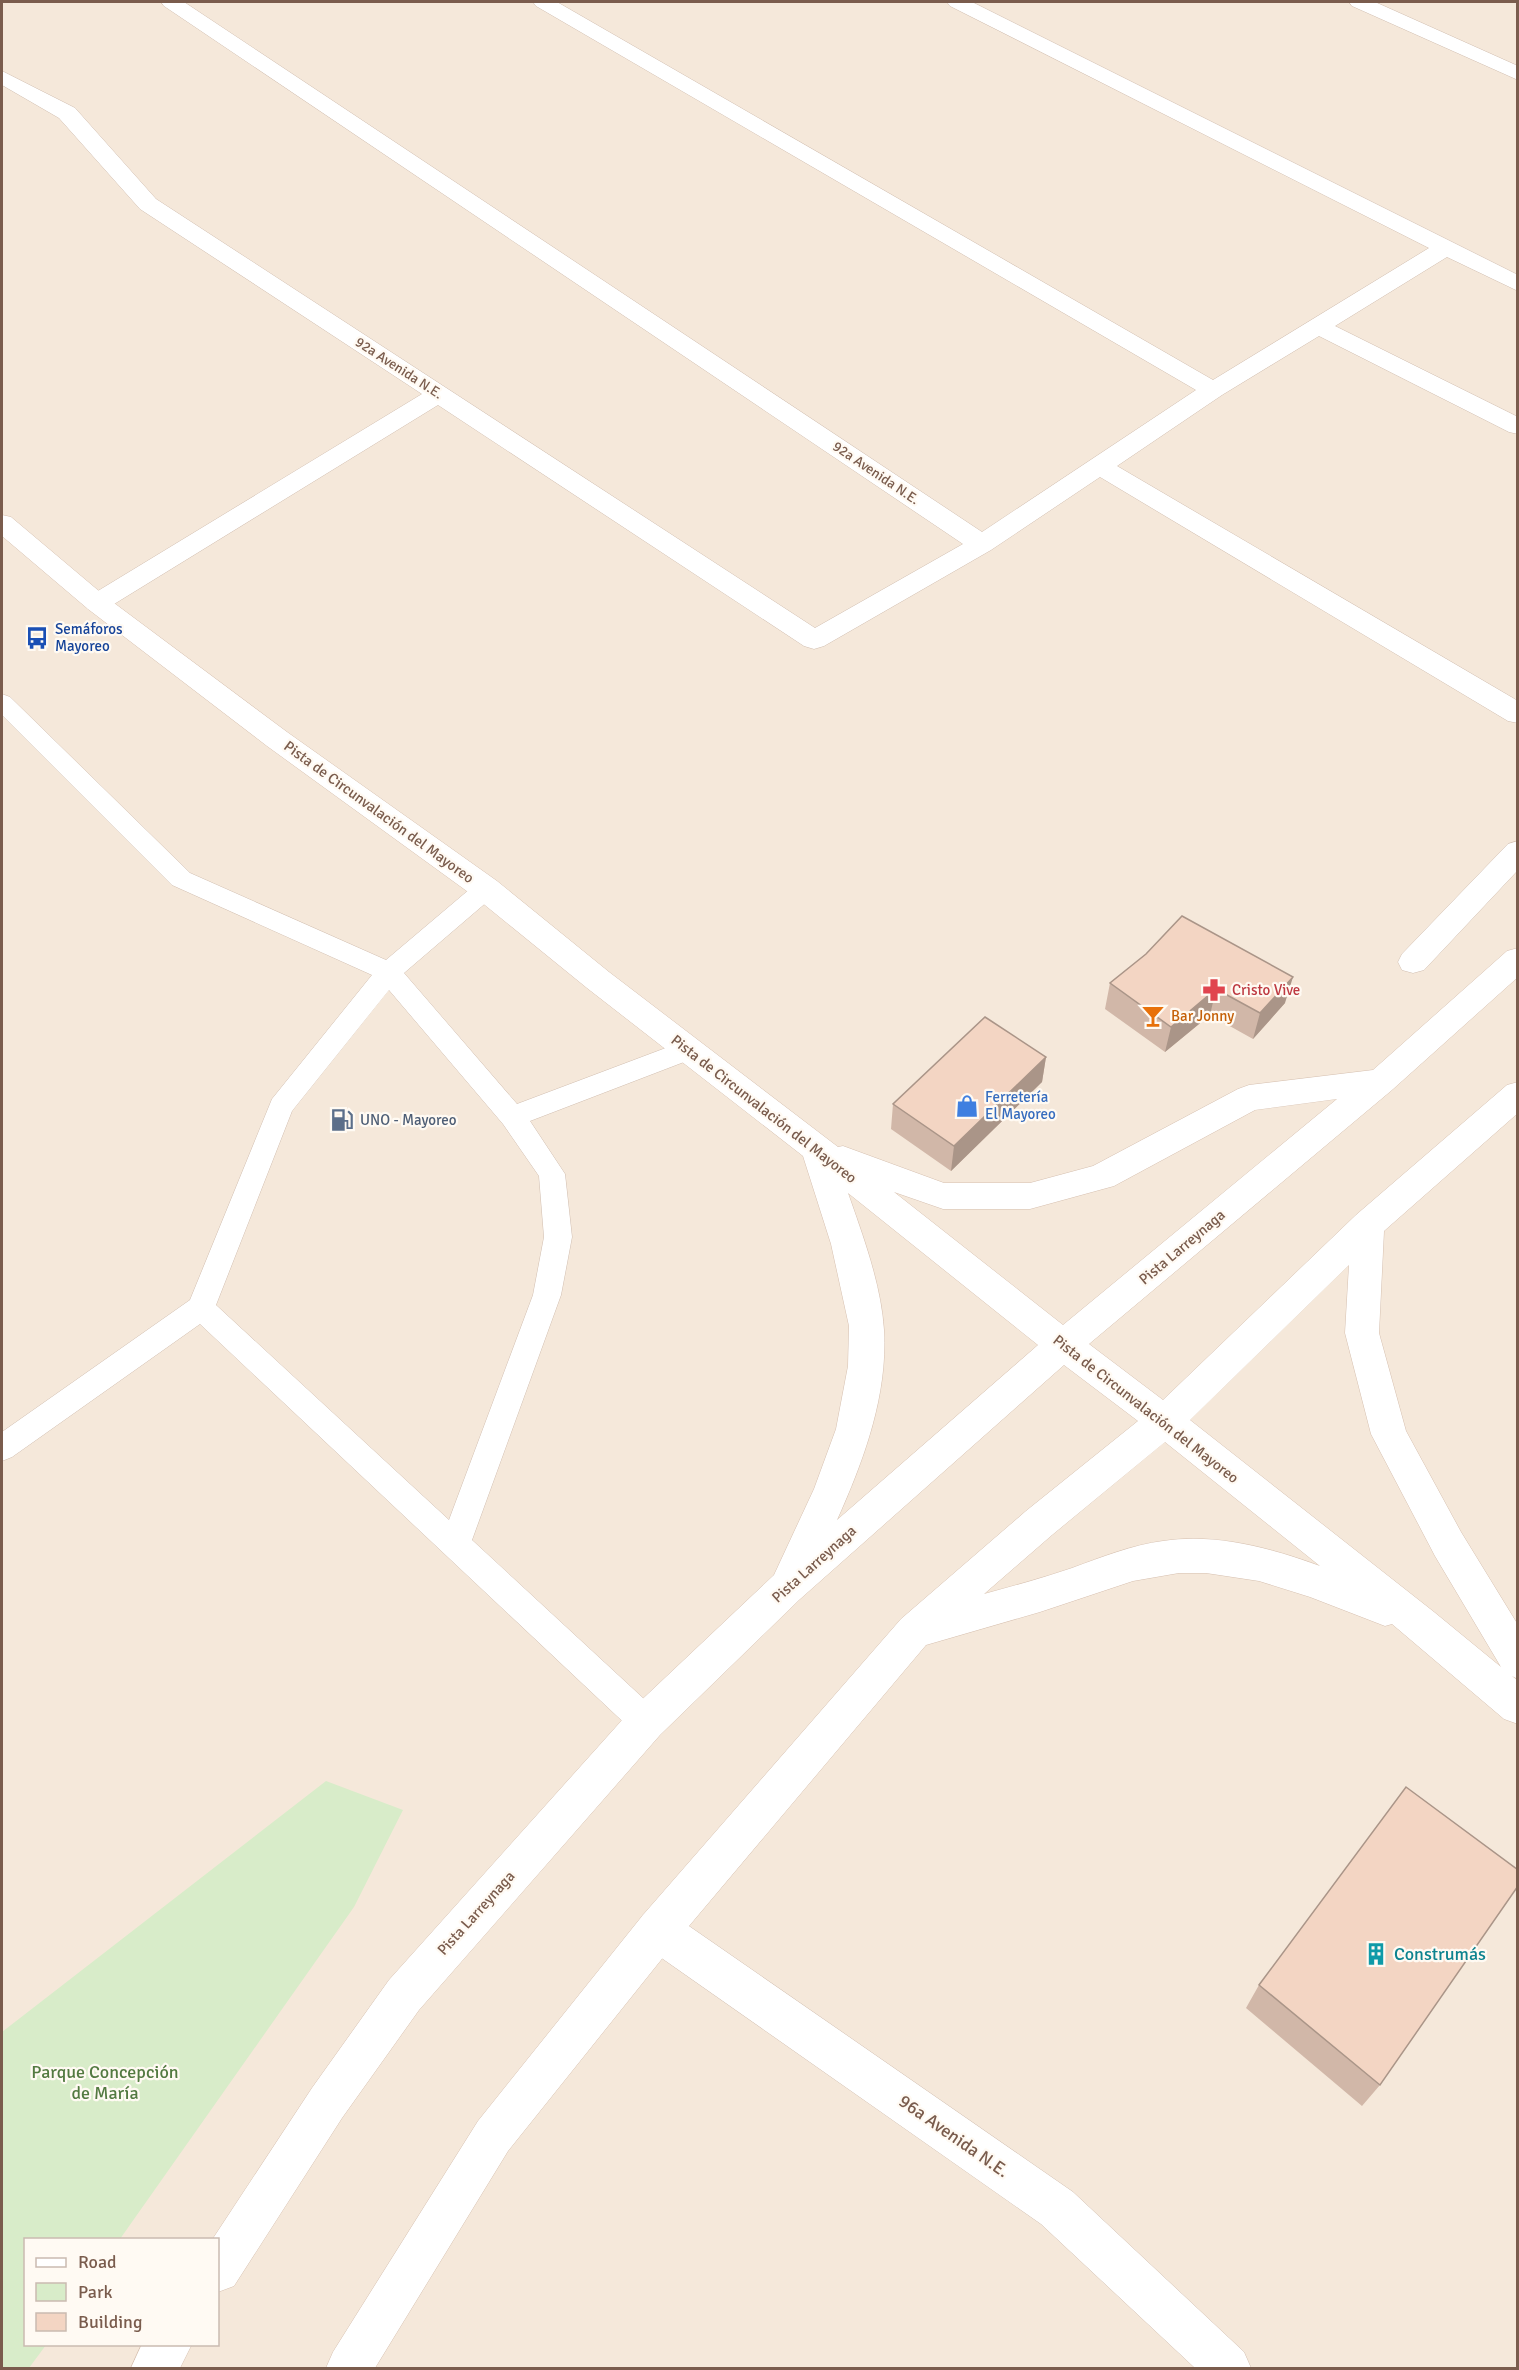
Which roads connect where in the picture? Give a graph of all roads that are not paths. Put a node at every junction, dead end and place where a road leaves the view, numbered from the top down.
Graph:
1 (171, 2) edge
2 (543, 2) edge
3 (957, 2) edge
4 (1359, 2) edge
5 (1518, 74) edge
6 (2, 77) edge
7 (1446, 248) junction
8 (1518, 284) edge
9 (1318, 326) junction
10 (1213, 390) junction
11 (439, 394) junction
12 (1518, 427) edge
13 (1099, 466) junction
14 (2, 523) edge
15 (982, 544) junction
16 (97, 603) junction
17 (2, 702) edge
18 (1518, 714) edge
19 (1518, 850) edge
20 (486, 889) junction
21 (1518, 959) edge
22 (1413, 962) dead end
23 (389, 972) junction
24 (688, 1050) junction
25 (1381, 1080) junction
26 (1518, 1094) edge
27 (512, 1117) junction
28 (817, 1149) junction
29 (1368, 1225) junction
30 (201, 1308) junction
31 (1063, 1345) junction
32 (1165, 1421) junction
33 (2, 1448) edge
34 (455, 1545) junction
35 (786, 1588) junction
36 (1421, 1624) junction
37 (915, 1631) junction
38 (1518, 1661) edge
39 (1518, 1706) edge
40 (646, 1722) junction
41 (658, 1930) junction
42 (219, 2269) edge
43 (168, 2346) edge
44 (154, 2368) edge
45 (349, 2368) edge
46 (1228, 2368) edge

1 - 15 street, 92a Avenida N.E.
2 - 10 street
3 - 7 street
4 - 5 street
6 - 11 street, 92a Avenida N.E.
7 - 8 street
7 - 9 street
9 - 10 street
9 - 12 street
10 - 13 street
11 - 15 street, 92a Avenida N.E.
11 - 16 street
13 - 15 street
13 - 18 street
14 - 16 street, Pista de Circunvalación del Mayoreo
16 - 20 street, Pista de Circunvalación del Mayoreo
17 - 23 lane
19 - 22 street
20 - 23 lane
20 - 24 street, Pista de Circunvalación del Mayoreo
21 - 25 street, Pista Larreynaga
23 - 27 lane
23 - 30 lane
24 - 27 lane
24 - 28 street, Pista de Circunvalación del Mayoreo
25 - 28 street
25 - 31 street, Pista Larreynaga
26 - 29 street
27 - 34 lane
28 - 31 street, Pista de Circunvalación del Mayoreo
28 - 35 street
29 - 32 street
29 - 38 street
30 - 33 lane
30 - 34 lane
31 - 32 street, Pista de Circunvalación del Mayoreo
31 - 35 street, Pista Larreynaga
32 - 36 street, Pista de Circunvalación del Mayoreo
32 - 37 street
34 - 40 lane
35 - 40 street, Pista Larreynaga
36 - 37 street
36 - 39 street, Pista de Circunvalación del Mayoreo
37 - 41 street
40 - 42 street, Pista Larreynaga
41 - 45 street
41 - 46 street, 96a Avenida N.E.
43 - 44 street

